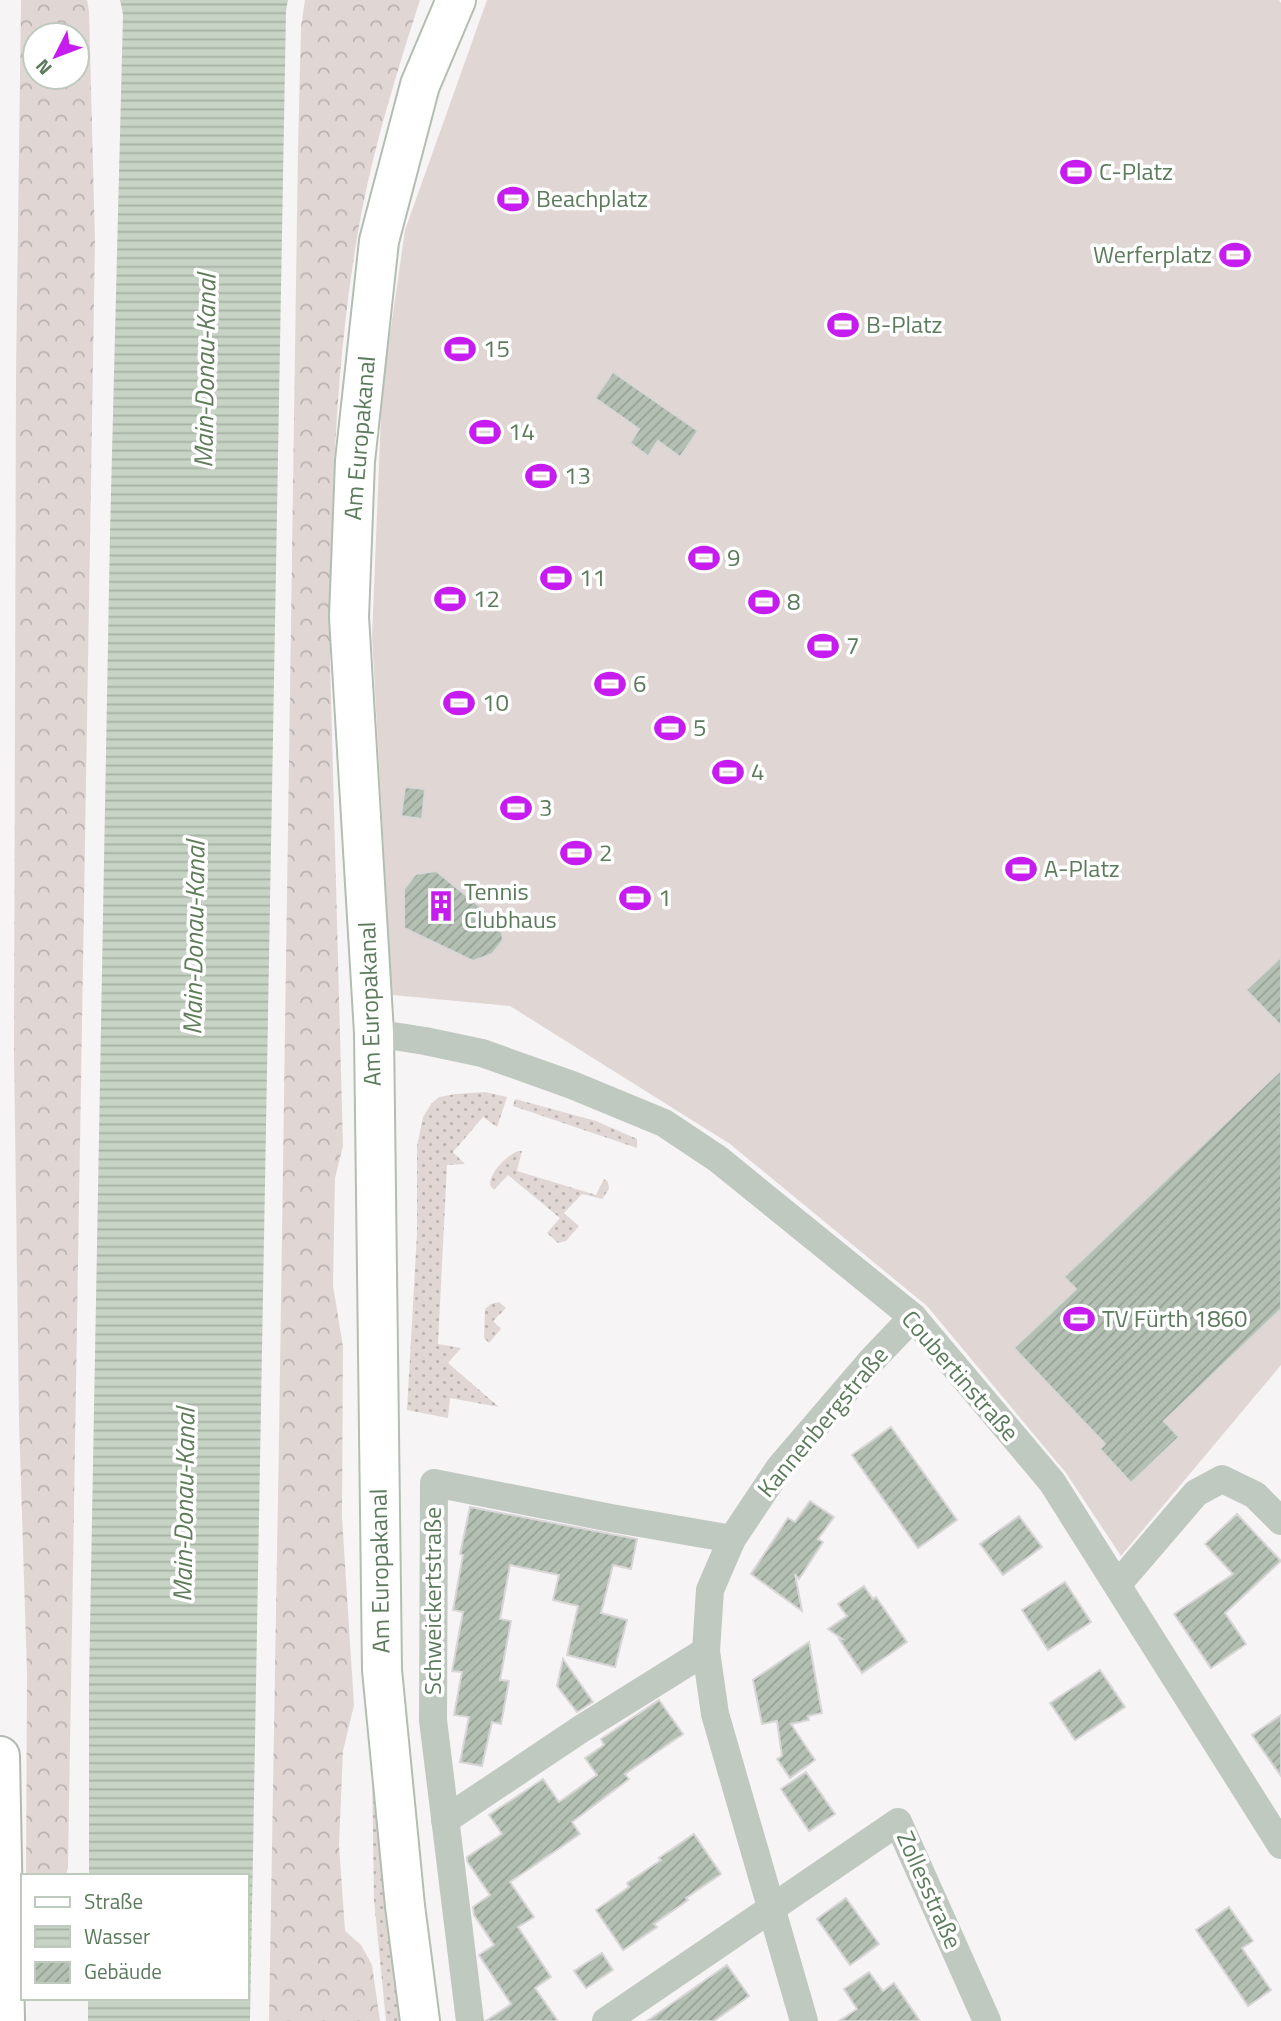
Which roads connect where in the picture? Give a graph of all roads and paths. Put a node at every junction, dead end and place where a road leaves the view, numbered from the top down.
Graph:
1 (456, 0) edge
2 (374, 1033) junction
3 (913, 1317) junction
4 (1281, 1521) edge
5 (732, 1539) junction
6 (1118, 1584) junction
7 (706, 1651) junction
8 (0, 1755) edge
9 (446, 1820) junction
10 (1281, 1845) edge
11 (772, 1908) junction
12 (5, 2021) edge
13 (420, 2021) edge
14 (470, 2021) edge
15 (606, 2021) edge
16 (804, 2021) edge
17 (988, 2021) edge

1 - 2 main road, Am Europakanal
2 - 3 street, Coubertinstraße
2 - 13 main road, Am Europakanal
3 - 5 street, Kannenbergstraße
3 - 6 street, Coubertinstraße
4 - 6 street
5 - 7 street, Kannenbergstraße
5 - 9 street, Schweickertstraße
6 - 10 street, Coubertinstraße
7 - 9 street
7 - 11 street, Kannenbergstraße
8 - 12 main road
9 - 14 street, Schweickertstraße
11 - 15 street
11 - 16 street, Kannenbergstraße
11 - 17 street, Zollesstraße

